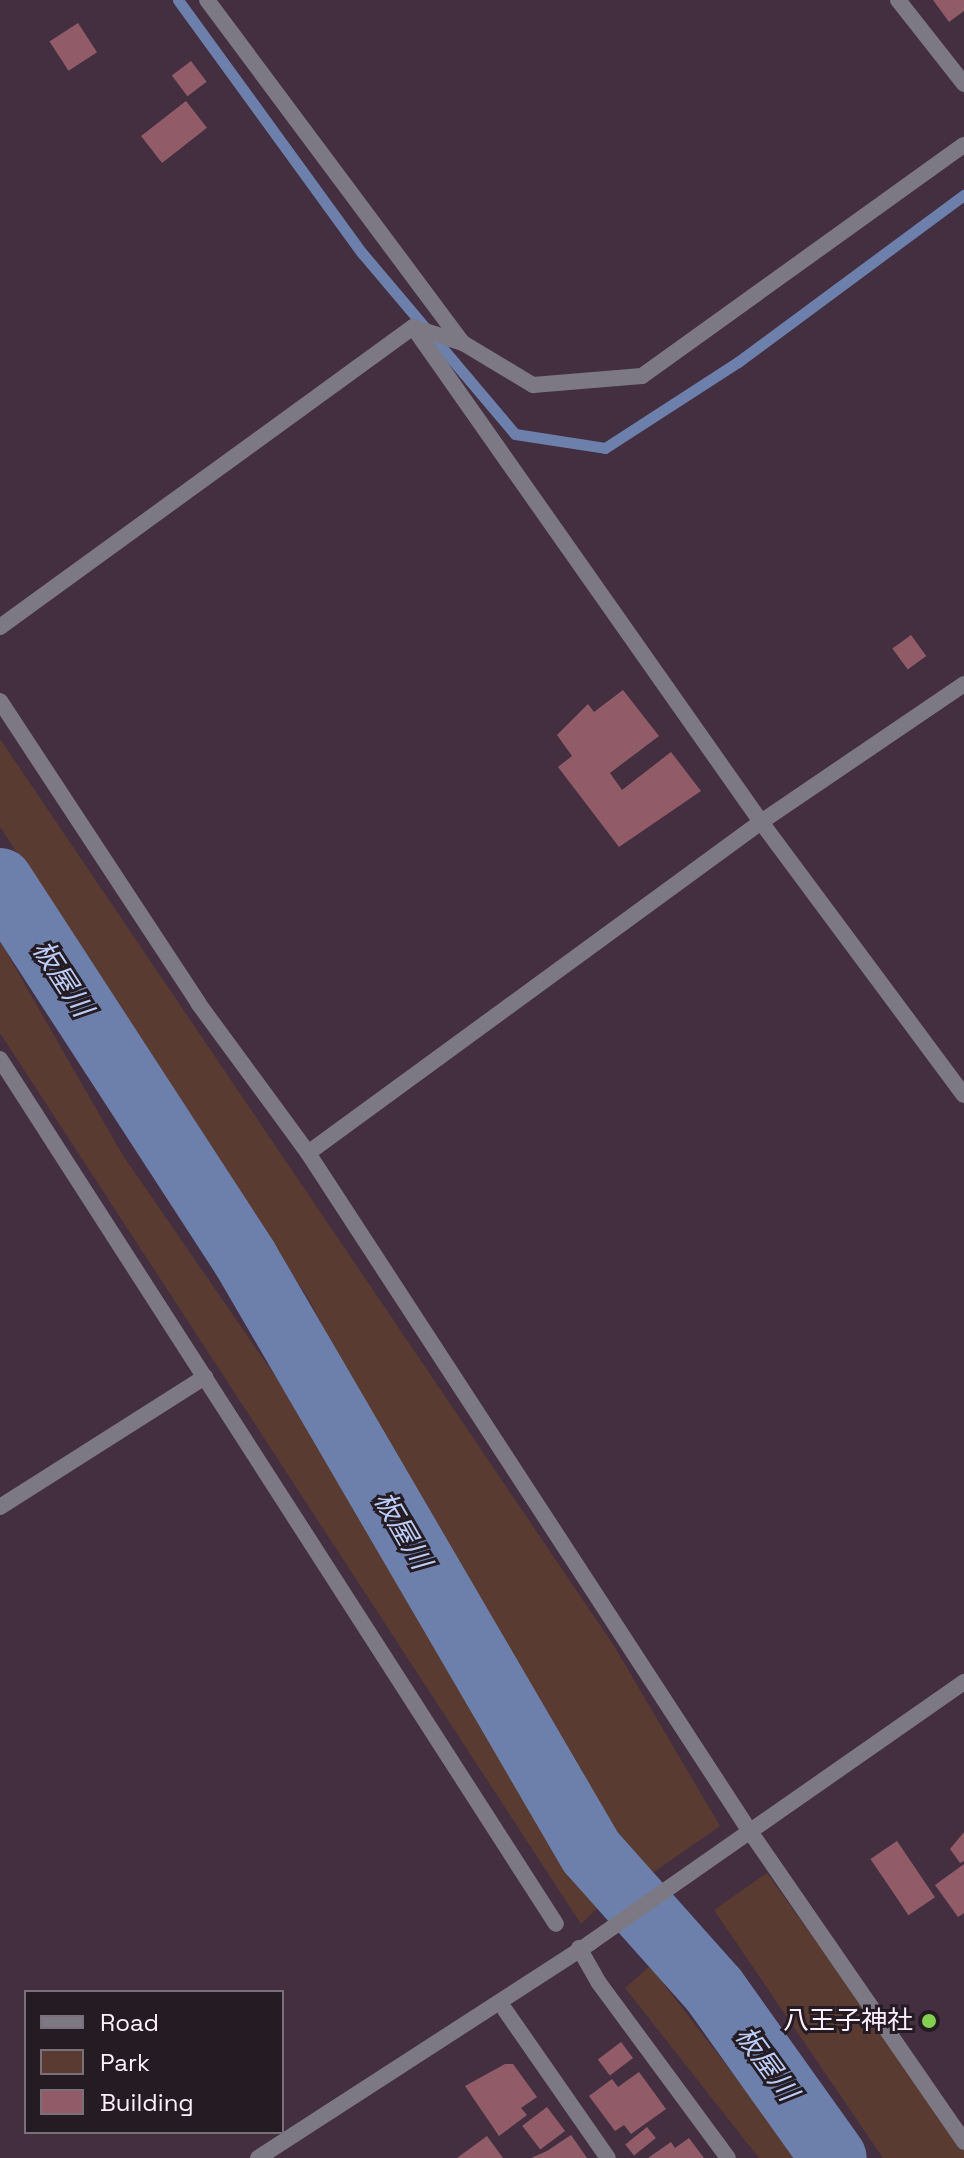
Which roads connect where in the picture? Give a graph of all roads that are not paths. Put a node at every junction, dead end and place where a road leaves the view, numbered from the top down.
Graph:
1 (207, 0) edge
2 (898, 0) edge
3 (964, 84) edge
4 (964, 145) edge
5 (413, 327) junction
6 (463, 343) junction
7 (0, 627) edge
8 (964, 684) edge
9 (0, 701) edge
10 (761, 822) junction
11 (0, 1059) edge
12 (964, 1095) edge
13 (308, 1153) junction
14 (205, 1377) junction
15 (0, 1507) edge
16 (961, 1690) edge
17 (749, 1830) junction
18 (556, 1924) dead end
19 (584, 1946) junction
20 (505, 2010) dead end
21 (964, 2142) edge
22 (258, 2158) edge
23 (608, 2158) edge
24 (728, 2158) edge

1 - 6 street
2 - 3 street
4 - 6 street
5 - 6 street
5 - 7 street
5 - 10 street
8 - 10 street
9 - 13 street
10 - 12 street
10 - 13 street
11 - 14 street
13 - 17 street
14 - 15 street
14 - 18 street
16 - 17 street
17 - 19 street
17 - 21 street
19 - 22 street
19 - 24 street
20 - 23 street

